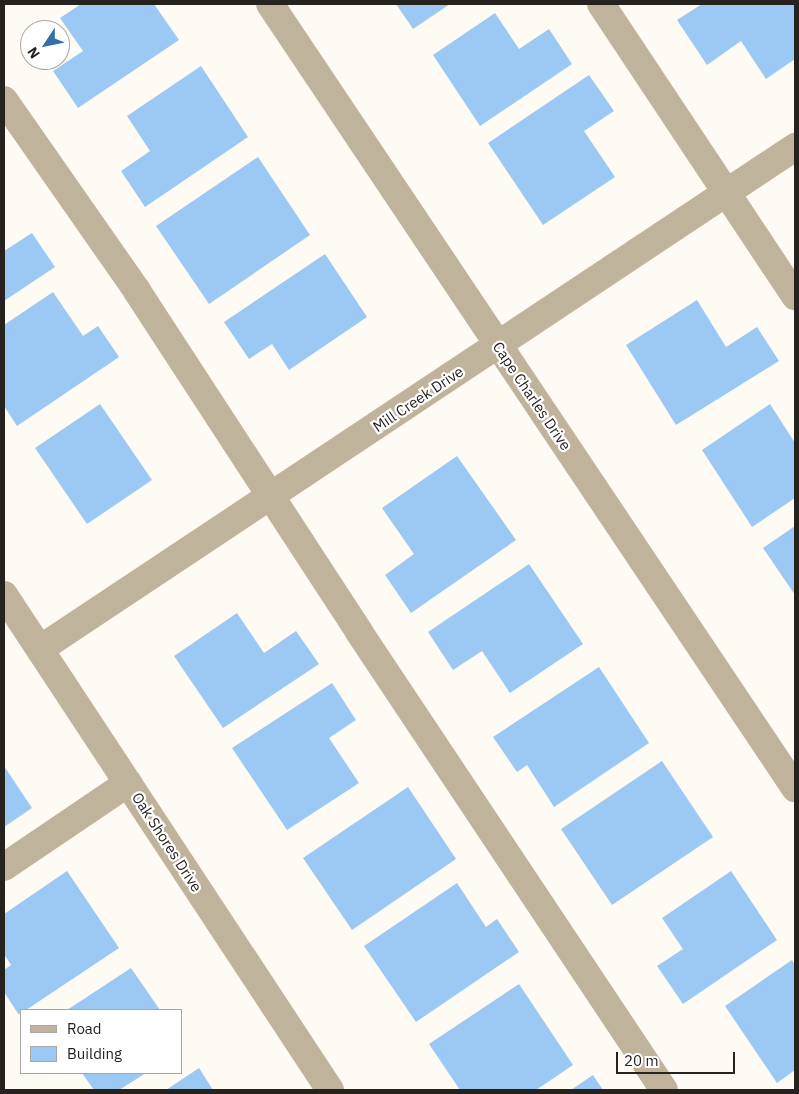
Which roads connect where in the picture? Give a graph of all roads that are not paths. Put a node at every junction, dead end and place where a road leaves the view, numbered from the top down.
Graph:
1 (270, 4) edge
2 (601, 4) edge
3 (4, 100) edge
4 (795, 147) edge
5 (726, 194) junction
6 (795, 296) edge
7 (498, 346) junction
8 (270, 497) junction
9 (4, 594) edge
10 (40, 649) junction
11 (128, 783) junction
12 (795, 788) edge
13 (4, 867) edge
14 (330, 1090) edge
15 (664, 1090) edge

1 - 7 street, Cape Charles Drive
2 - 5 street
3 - 8 street
4 - 5 street, Mill Creek Drive
5 - 6 street
5 - 7 street, Mill Creek Drive
7 - 8 street, Mill Creek Drive
7 - 12 street, Cape Charles Drive
8 - 10 street, Mill Creek Drive
8 - 15 street
9 - 10 street, Oak Shores Drive
10 - 11 street, Oak Shores Drive
11 - 13 street
11 - 14 street, Oak Shores Drive

